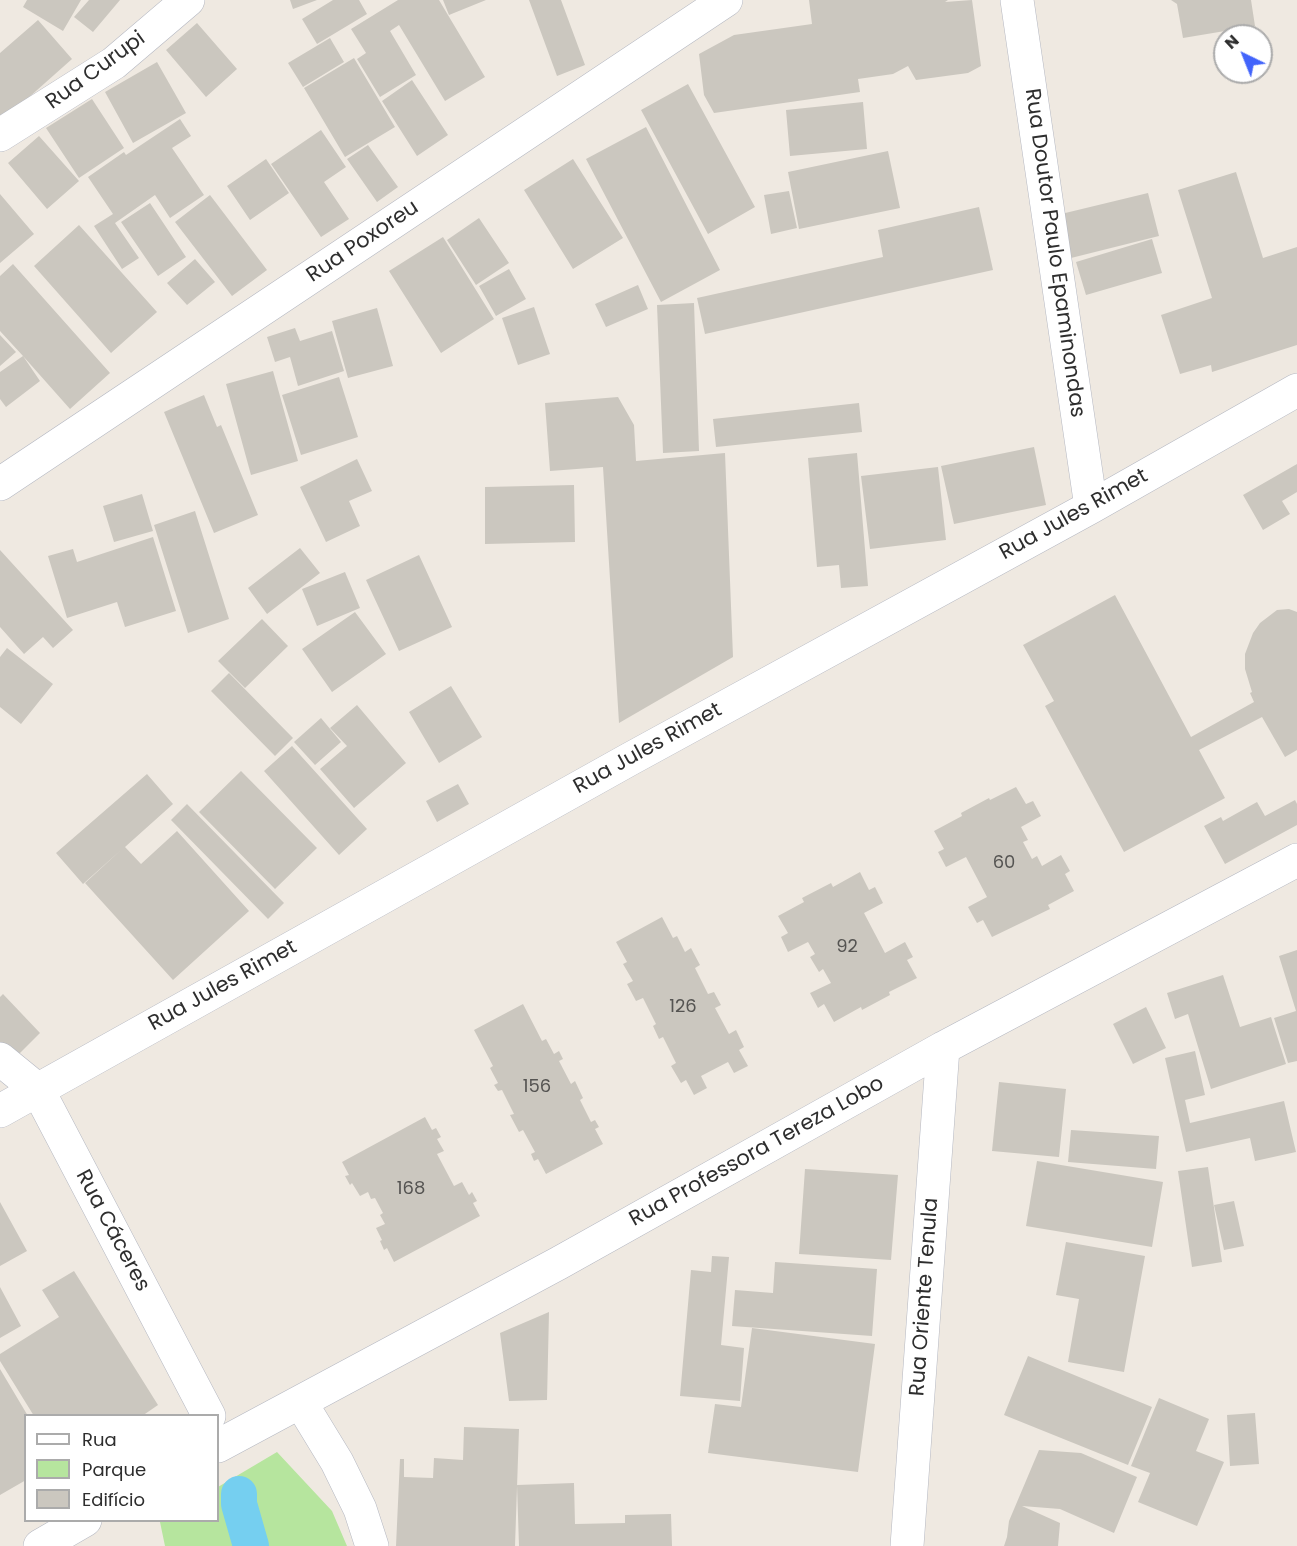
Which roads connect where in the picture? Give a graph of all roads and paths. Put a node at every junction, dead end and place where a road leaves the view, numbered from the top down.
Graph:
1 (188, 0) edge
2 (726, 0) edge
3 (1017, 0) edge
4 (0, 135) edge
5 (1297, 390) edge
6 (0, 484) edge
7 (1091, 507) junction
8 (1297, 860) edge
9 (943, 1047) junction
10 (0, 1059) edge
11 (38, 1090) junction
12 (0, 1111) edge
13 (301, 1403) junction
14 (207, 1414) edge
15 (219, 1433) edge
16 (83, 1522) edge
17 (40, 1546) edge
18 (372, 1546) edge
19 (907, 1546) edge

1 - 4 street, Rua Curupi
2 - 6 street, Rua Poxoreu
3 - 7 street, Rua Doutor Paulo Epaminondas
5 - 7 street, Rua Jules Rimet
7 - 11 street, Rua Jules Rimet
8 - 9 street, Rua Professora Tereza Lobo
9 - 13 street, Rua Professora Tereza Lobo
9 - 19 street, Rua Oriente Tenula
10 - 11 street, Rua Cáceres
11 - 12 street, Rua Jules Rimet
11 - 14 street, Rua Cáceres
13 - 15 street, Rua Professora Tereza Lobo
13 - 18 street
16 - 17 street

